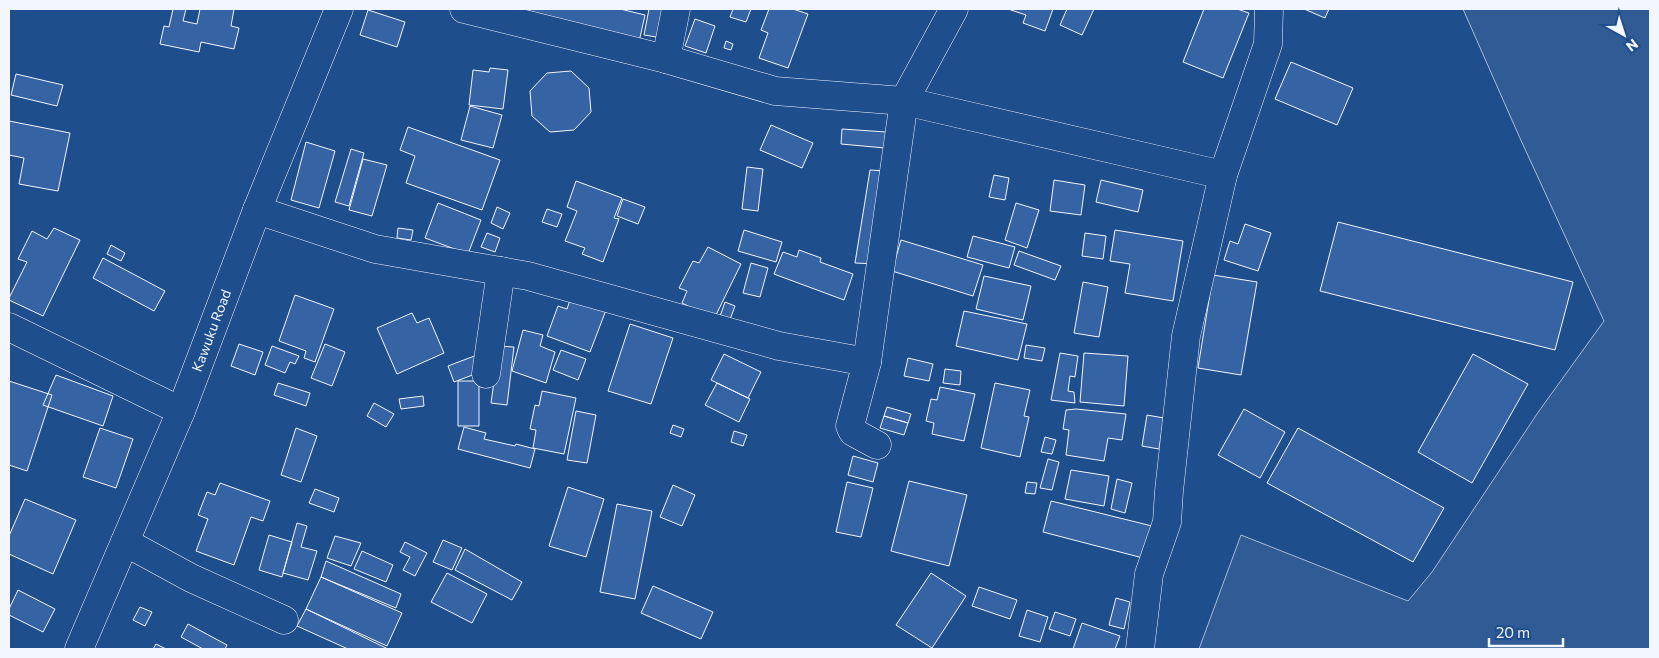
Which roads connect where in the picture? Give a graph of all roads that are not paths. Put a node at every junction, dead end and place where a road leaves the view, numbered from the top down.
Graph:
1 (339, 9) edge
2 (464, 9) edge
3 (676, 9) edge
4 (954, 9) edge
5 (1269, 9) edge
6 (666, 58) junction
7 (904, 101) junction
8 (1223, 175) junction
9 (256, 210) junction
10 (501, 271) junction
11 (9, 327) edge
12 (867, 362) junction
13 (486, 374) dead end
14 (181, 411) junction
15 (877, 445) dead end
16 (125, 542) junction
17 (284, 620) dead end
18 (79, 649) edge
19 (1140, 649) edge

1 - 9 street, Kawuku Road
2 - 6 street
3 - 6 street
4 - 7 street
5 - 8 street
6 - 7 street
7 - 8 street
7 - 12 street
8 - 19 street
9 - 10 street
9 - 14 street, Kawuku Road
10 - 12 street
10 - 13 street
11 - 14 street
12 - 15 street
14 - 16 street, Kawuku Road
16 - 17 street
16 - 18 street, Kawuku Road

